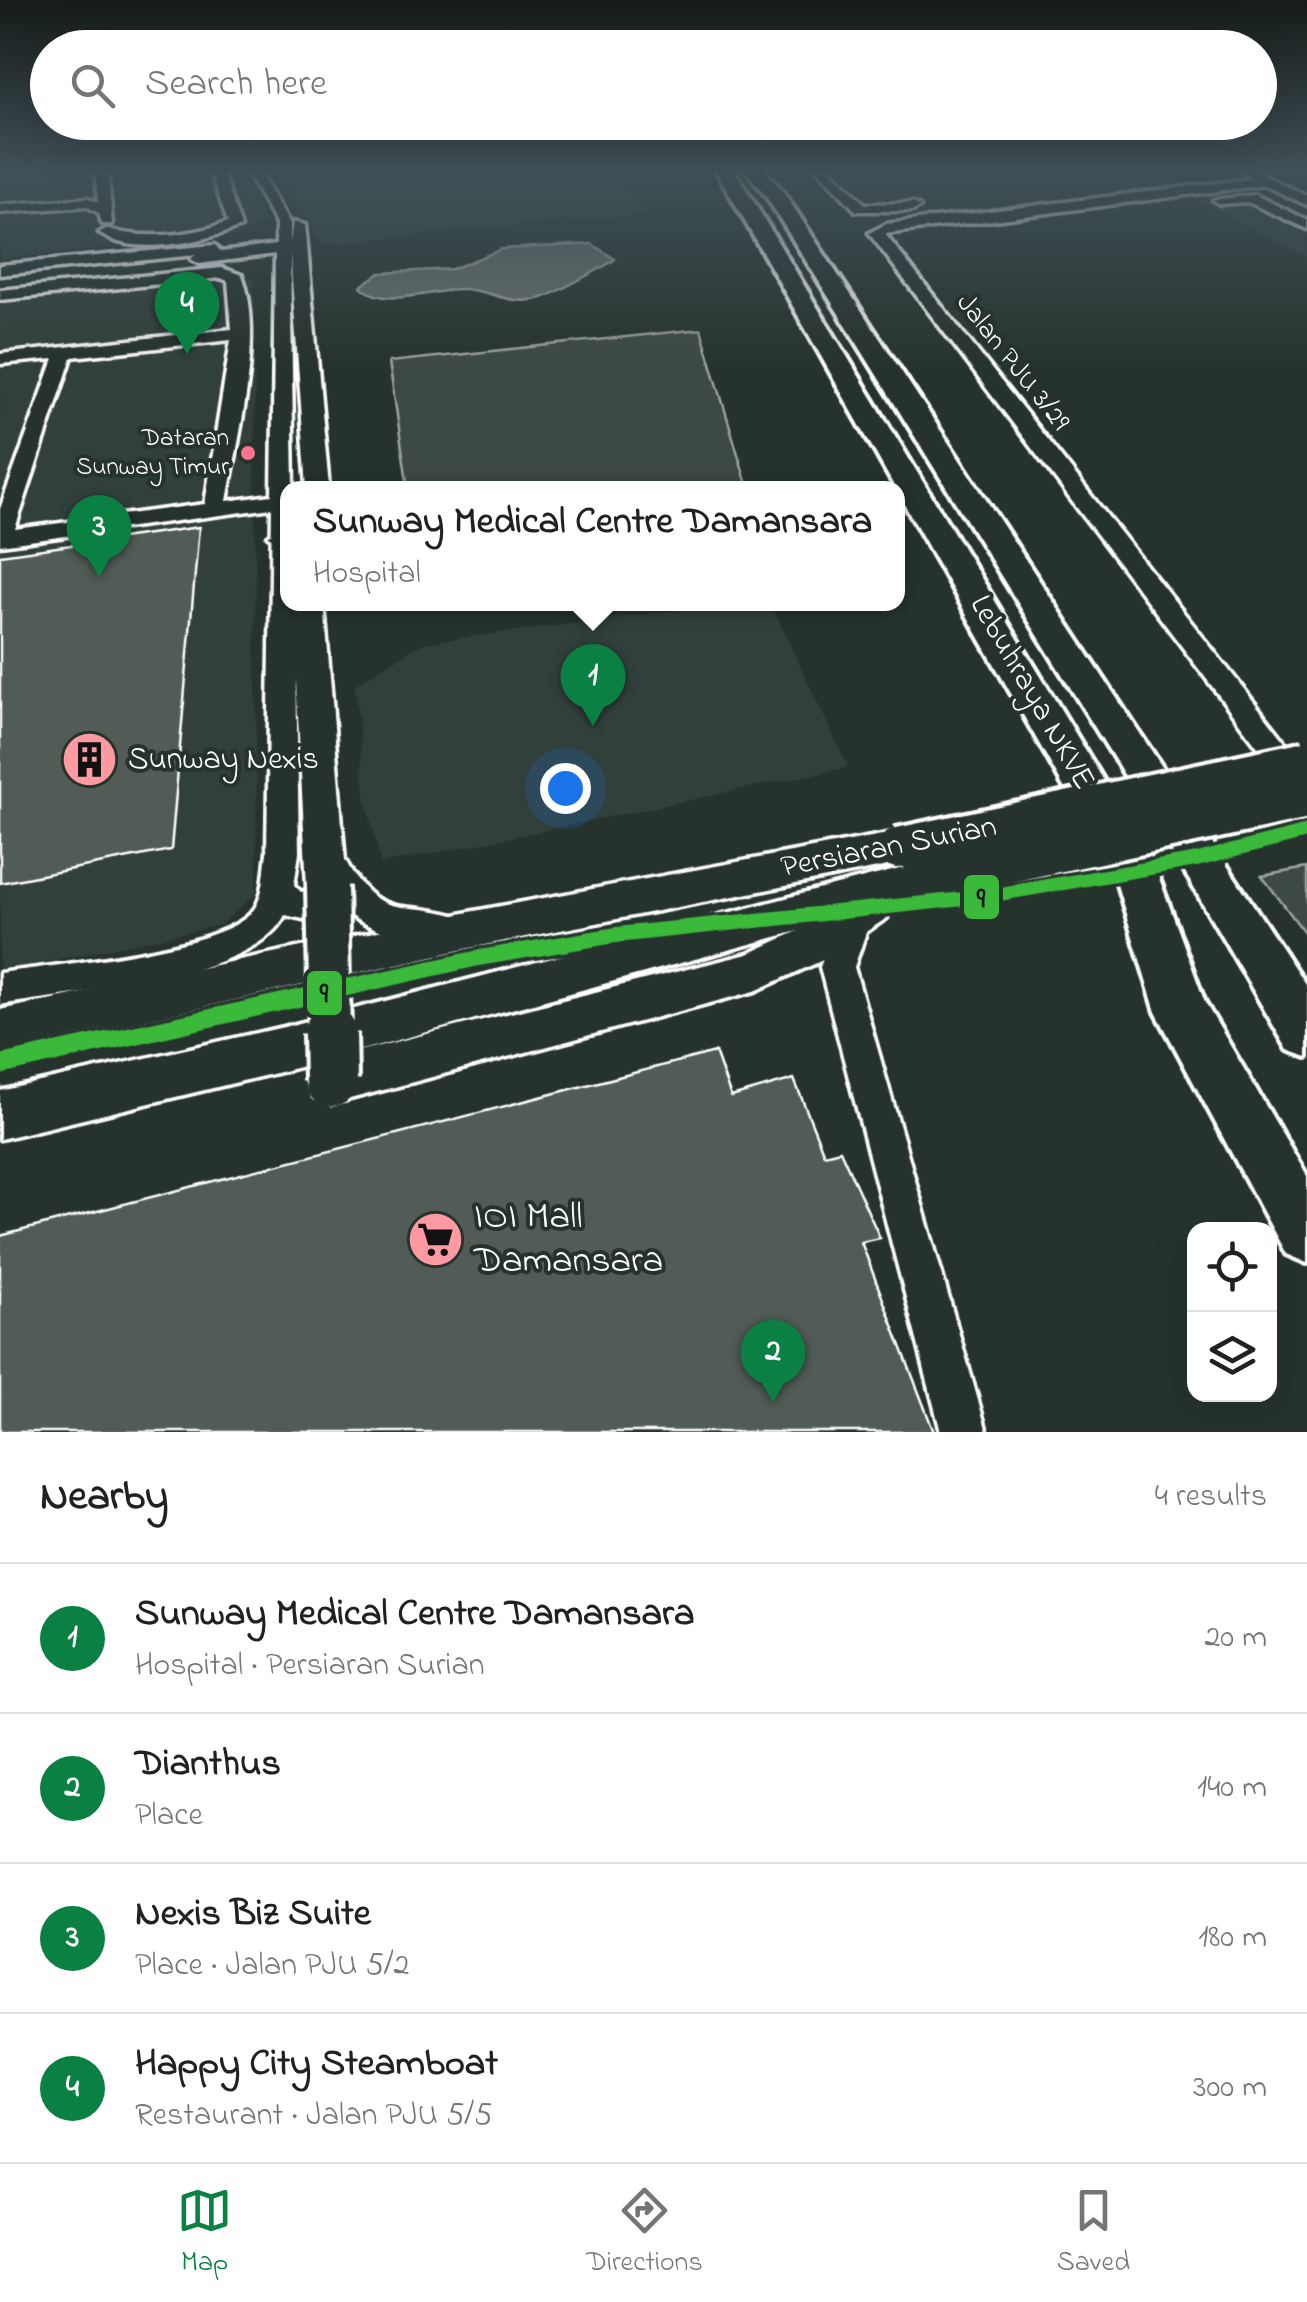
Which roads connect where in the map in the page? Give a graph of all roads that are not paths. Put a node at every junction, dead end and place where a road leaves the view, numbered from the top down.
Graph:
1 (101, 235) edge
2 (117, 235) edge
3 (179, 235) edge
4 (282, 235) edge
5 (299, 235) edge
6 (763, 235) edge
7 (797, 235) edge
8 (877, 235) edge
9 (283, 241) junction
10 (88, 242) dead end
11 (301, 245) junction
12 (208, 258) junction
13 (0, 270) edge
14 (284, 272) junction
15 (0, 278) edge
16 (0, 295) edge
17 (237, 334) junction
18 (65, 352) junction
19 (0, 359) edge
20 (282, 481) edge
21 (318, 481) edge
22 (220, 485) junction
23 (280, 493) edge
24 (280, 493) edge
25 (215, 509) junction
26 (1, 538) edge
27 (284, 611) edge
28 (308, 611) edge
29 (322, 611) edge
30 (1307, 761) edge
31 (1307, 790) edge
32 (1307, 799) edge
33 (905, 872) junction
34 (336, 879) junction
35 (278, 884) junction
36 (856, 918) junction
37 (469, 930) junction
38 (0, 988) edge
39 (0, 1031) edge
40 (1307, 1034) edge
41 (0, 1115) edge
42 (1307, 1233) edge
43 (964, 1432) edge

1 - 10 street
2 - 3 street
4 - 9 street
5 - 11 street
6 - 42 highway, Lebuhraya NKVE
7 - 40 highway, Lebuhraya NKVE
8 - 31 street, Jalan PJU 3/29
9 - 11 street
9 - 12 street
9 - 13 street
9 - 14 street
11 - 21 street
12 - 14 street
12 - 15 street
14 - 20 street
16 - 17 street
17 - 18 street
17 - 22 street
18 - 19 street
18 - 26 street
22 - 23 street
22 - 25 street
24 - 25 street
25 - 26 street
27 - 35 street
28 - 36 main road, bridge
29 - 34 street
30 - 33 main road, Persiaran Surian, bridge
32 - 33 main road, Persiaran Surian, bridge
33 - 36 main road
33 - 37 main road, Persiaran Surian
33 - 41 main road, Persiaran Surian
34 - 35 street
34 - 37 street
35 - 38 street
36 - 43 street
37 - 39 main road, Persiaran Surian

